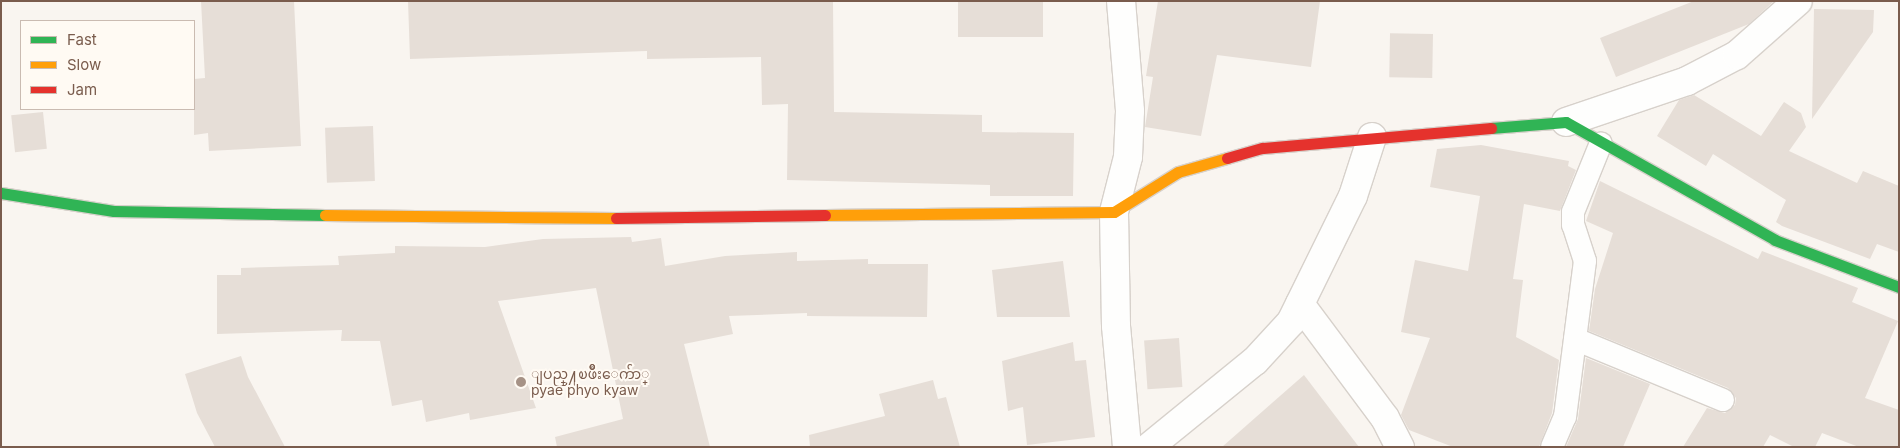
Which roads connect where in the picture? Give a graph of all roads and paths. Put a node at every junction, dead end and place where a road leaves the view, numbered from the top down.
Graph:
1 (1121, 1) edge
2 (1798, 1) edge
3 (1566, 122) junction
4 (1372, 137) junction
5 (1601, 143) junction
6 (1, 193) edge
7 (1114, 212) junction
8 (1899, 287) edge
9 (1300, 304) junction
10 (1575, 339) junction
11 (1723, 400) dead end
12 (1126, 447) edge
13 (1149, 447) edge
14 (1400, 447) edge
15 (1552, 447) edge

1 - 7 street
2 - 3 street
3 - 4 street
3 - 5 street
4 - 7 street
4 - 9 street
5 - 8 street
5 - 10 lane
6 - 7 street
7 - 12 street
9 - 13 street
9 - 14 street
10 - 11 lane
10 - 15 lane

